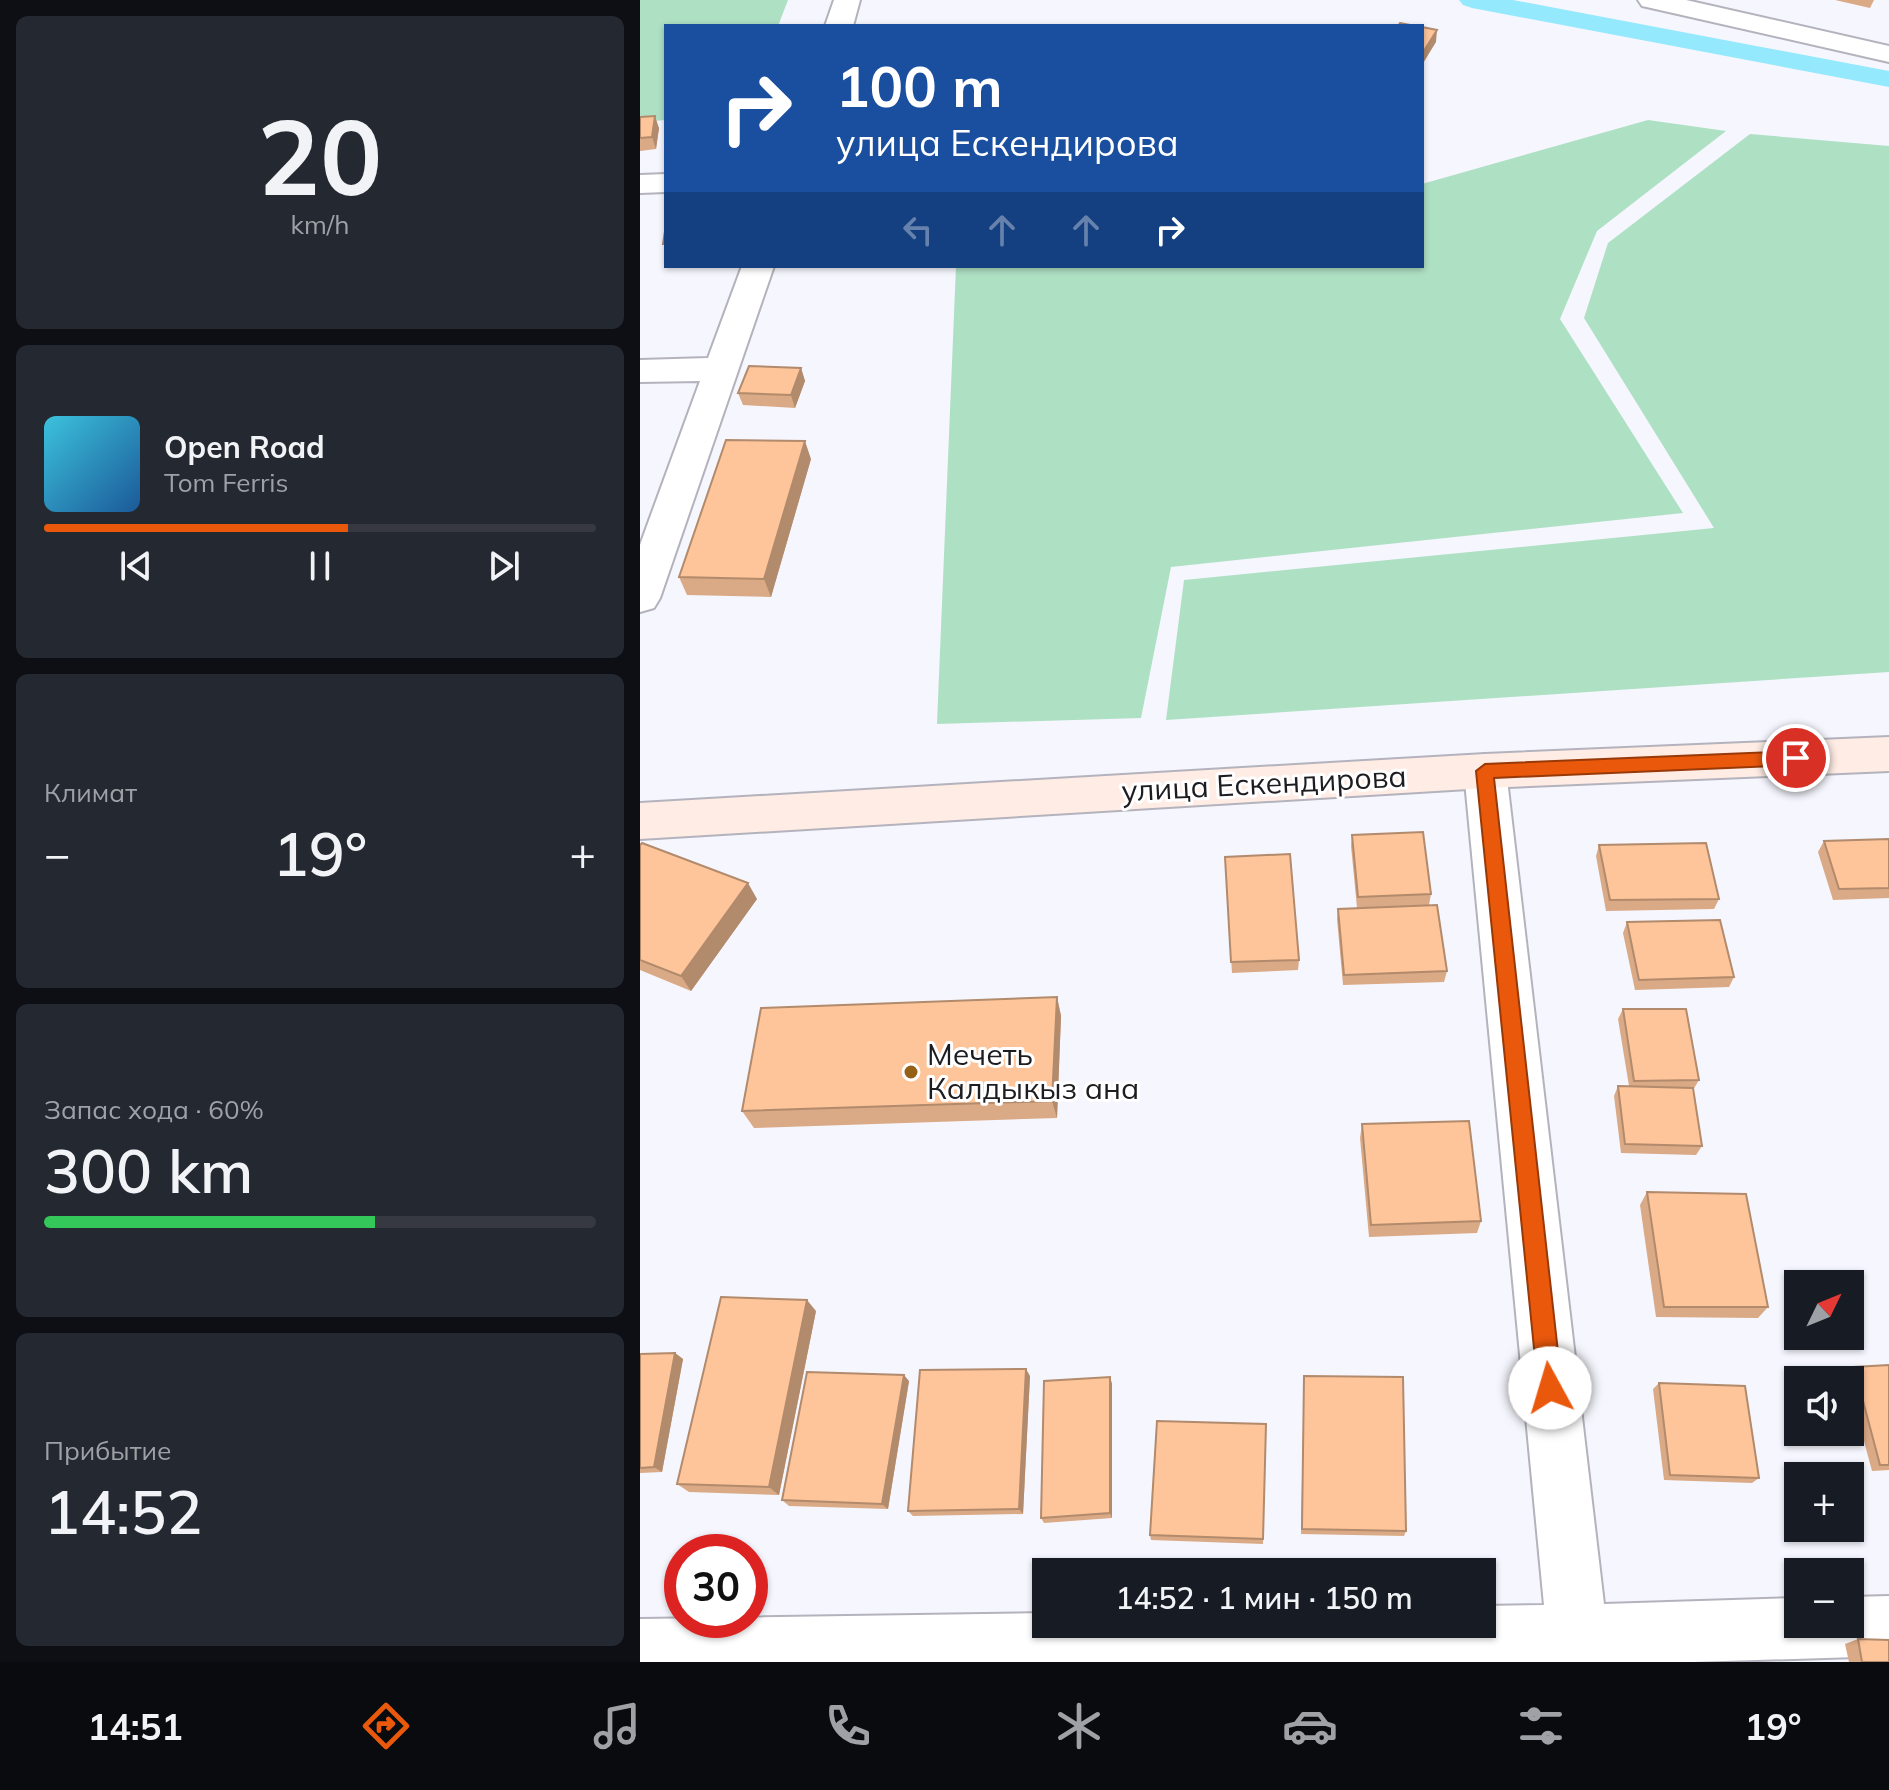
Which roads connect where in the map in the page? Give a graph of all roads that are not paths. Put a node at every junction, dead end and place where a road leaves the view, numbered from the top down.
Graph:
1 (847, 0) edge
2 (1651, 0) edge
3 (840, 24) edge
4 (1889, 54) edge
5 (664, 183) edge
6 (640, 184) edge
7 (757, 268) edge
8 (721, 369) junction
9 (640, 371) edge
10 (640, 598) edge
11 (1889, 754) edge
12 (1485, 771) junction
13 (640, 821) edge
14 (1889, 1626) edge
15 (1578, 1648) edge
16 (640, 1650) edge

1 - 3 street
2 - 4 street
5 - 6 street
7 - 8 street
8 - 9 street
8 - 10 street
11 - 12 street, улица Ескендирова
12 - 13 street, улица Ескендирова
12 - 15 street
14 - 15 street
15 - 16 street

